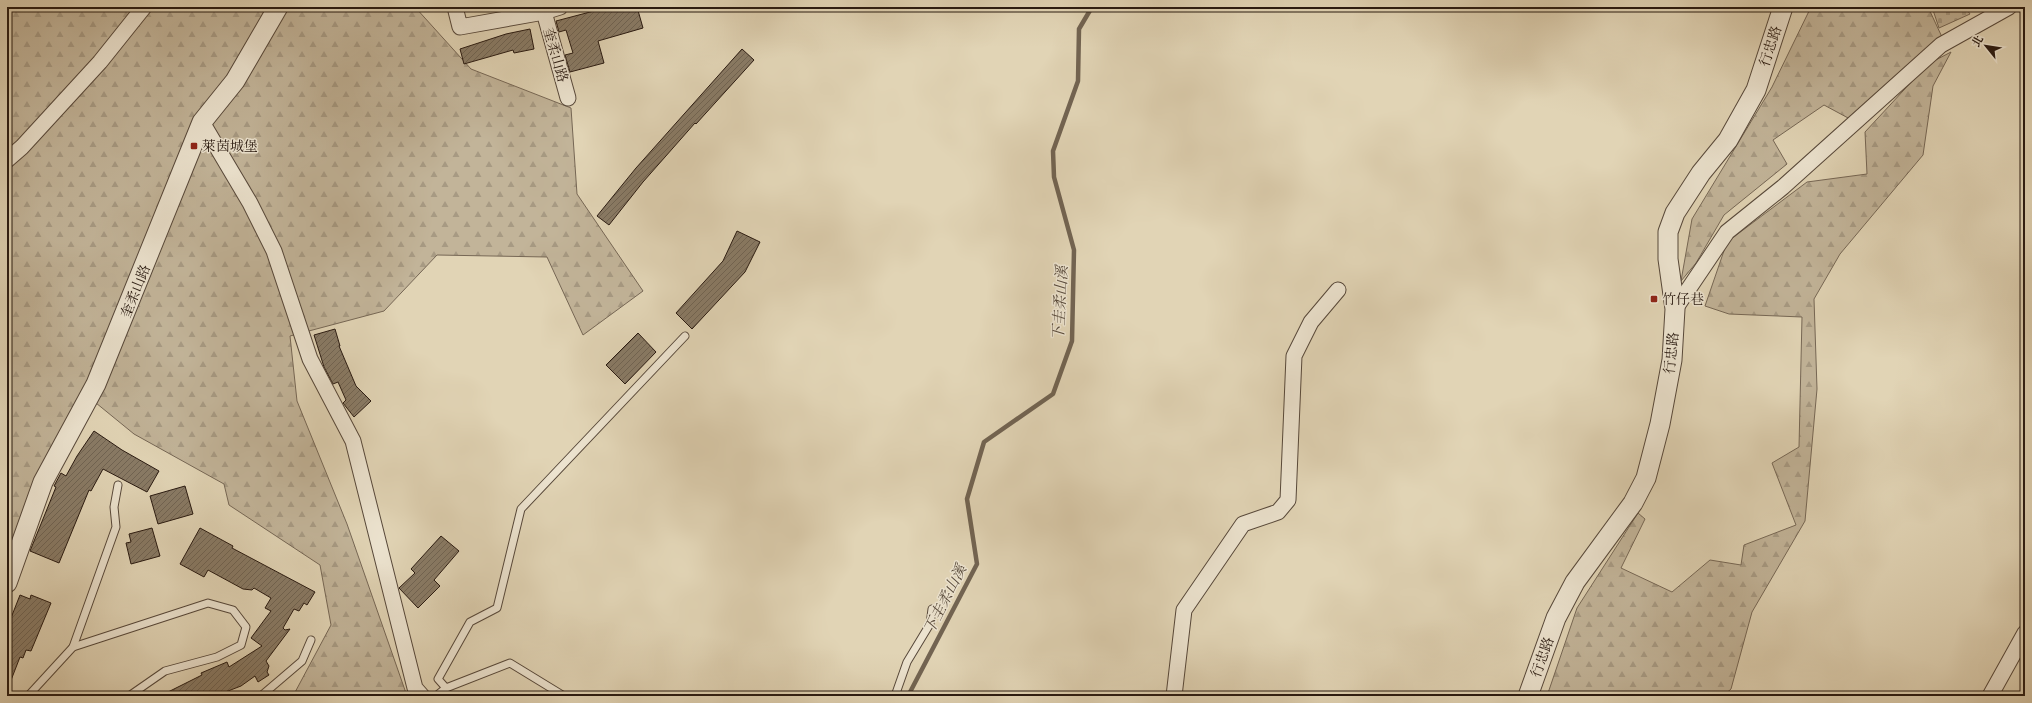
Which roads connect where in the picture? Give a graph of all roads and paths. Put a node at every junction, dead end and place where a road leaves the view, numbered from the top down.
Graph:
1 (144, 7) edge
2 (278, 7) edge
3 (455, 7) edge
4 (1783, 7) edge
5 (2009, 7) edge
6 (554, 9) edge
7 (568, 98) dead end
8 (202, 122) junction
9 (7, 160) edge
10 (1338, 290) dead end
11 (1675, 309) junction
12 (684, 336) dead end
13 (118, 485) dead end
14 (7, 583) edge
15 (932, 609) dead end
16 (2025, 633) edge
17 (311, 640) dead end
18 (73, 647) junction
19 (446, 688) junction
20 (28, 696) edge
21 (129, 696) edge
22 (261, 696) edge
23 (422, 696) edge
24 (436, 696) edge
25 (564, 696) edge
26 (895, 696) edge
27 (1174, 696) edge
28 (1528, 696) edge
29 (1990, 696) edge

1 - 9 street
2 - 8 street, 奎柔山路
3 - 6 street, 奎柔山路
4 - 11 street, 行忠路
5 - 11 street
6 - 7 street, 奎柔山路
8 - 14 street, 奎柔山路
8 - 23 street
10 - 27 street
11 - 28 street, 行忠路
12 - 19 lane
13 - 18 lane
15 - 26 lane
16 - 29 street
17 - 22 lane
18 - 20 lane
18 - 21 lane
19 - 24 lane
19 - 25 lane

